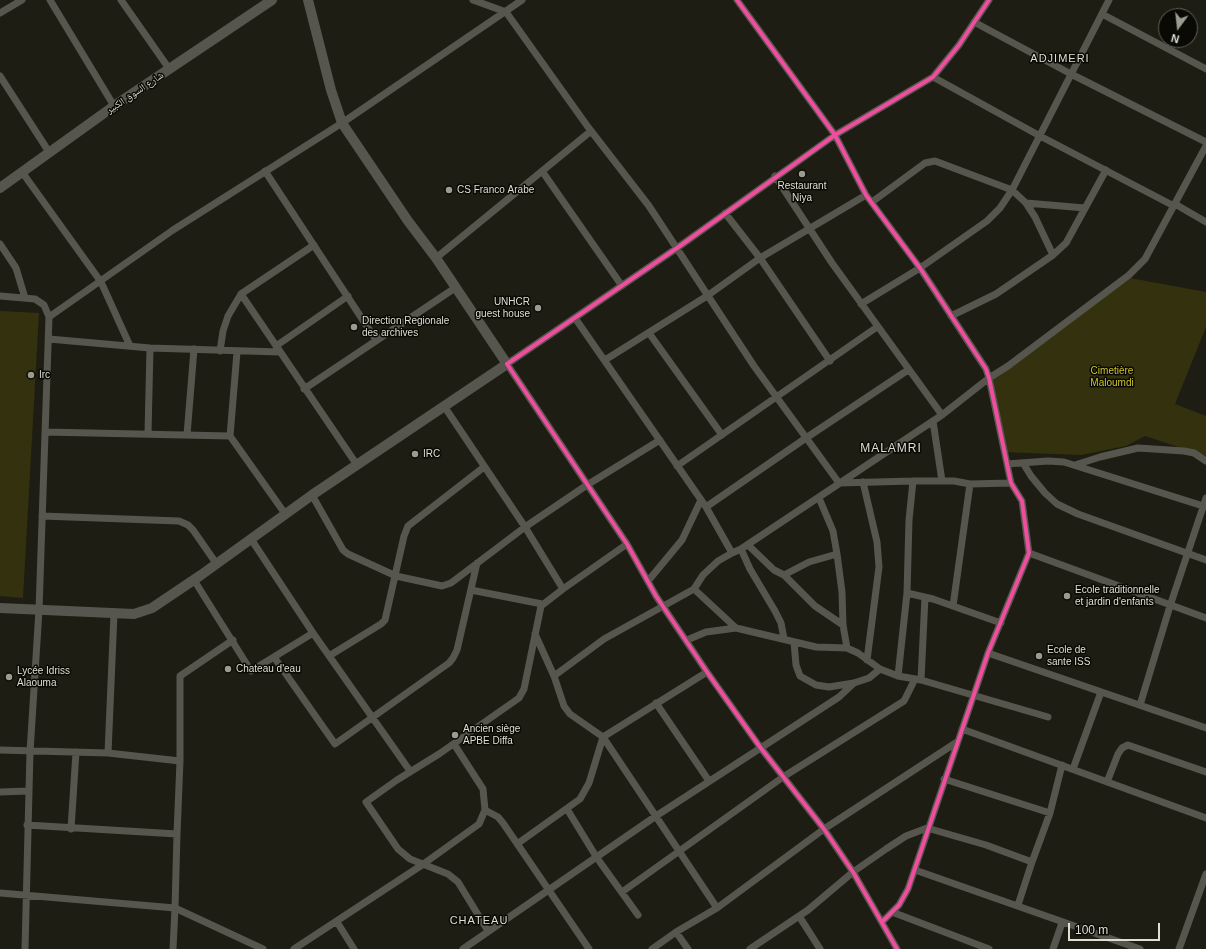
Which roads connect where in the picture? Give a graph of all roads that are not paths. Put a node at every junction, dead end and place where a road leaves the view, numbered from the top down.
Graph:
1 (22, 0) edge
2 (50, 0) edge
3 (272, 0) edge
4 (308, 0) edge
5 (473, 0) edge
6 (522, 0) edge
7 (737, 0) edge
8 (989, 0) edge
9 (1109, 0) edge
10 (124, 1) edge
11 (0, 3) edge
12 (2, 12) edge
13 (506, 12) junction
14 (1102, 14) junction
15 (974, 22) junction
16 (1206, 68) edge
17 (170, 70) junction
18 (1071, 74) junction
19 (0, 76) edge
20 (933, 77) junction
21 (114, 106) junction
22 (342, 123) junction
23 (591, 131) junction
24 (835, 135) junction
25 (1040, 136) junction
26 (1206, 142) edge
27 (1206, 146) edge
28 (49, 152) junction
29 (1106, 170) junction
30 (265, 171) junction
31 (542, 171) junction
32 (22, 172) junction
33 (775, 176) junction
34 (0, 188) edge
35 (1012, 190) junction
36 (866, 195) junction
37 (872, 202) junction
38 (1026, 203) junction
39 (1175, 205) junction
40 (1085, 208) junction
41 (725, 213) junction
42 (1206, 222) edge
43 (810, 230) junction
44 (0, 244) edge
45 (314, 245) junction
46 (677, 248) junction
47 (1053, 255) junction
48 (436, 258) junction
49 (760, 258) junction
50 (920, 268) junction
51 (101, 282) junction
52 (622, 286) junction
53 (455, 288) junction
54 (241, 294) junction
55 (0, 296) edge
56 (348, 296) junction
57 (707, 296) junction
58 (25, 298) junction
59 (862, 304) junction
60 (951, 316) junction
61 (49, 317) junction
62 (575, 318) junction
63 (877, 327) junction
64 (649, 333) junction
65 (49, 339) junction
66 (376, 340) junction
67 (130, 346) junction
68 (150, 348) junction
69 (278, 349) junction
70 (194, 350) junction
71 (220, 351) junction
72 (237, 352) junction
73 (605, 360) junction
74 (830, 360) junction
75 (507, 364) junction
76 (908, 370) junction
77 (989, 378) junction
78 (304, 388) junction
79 (777, 398) junction
80 (444, 406) junction
81 (942, 415) junction
82 (933, 421) junction
83 (45, 432) junction
84 (148, 434) junction
85 (187, 435) junction
86 (722, 435) junction
87 (230, 436) junction
88 (806, 438) junction
89 (660, 440) junction
90 (1206, 461) edge
91 (1023, 463) junction
92 (1007, 464) junction
93 (357, 465) junction
94 (1074, 465) junction
95 (678, 466) junction
96 (484, 467) junction
97 (913, 481) junction
98 (942, 481) junction
99 (863, 482) junction
100 (839, 483) junction
101 (1011, 483) junction
102 (970, 484) junction
103 (587, 485) junction
104 (312, 495) junction
105 (819, 498) junction
106 (1206, 498) edge
107 (701, 500) junction
108 (1204, 506) edge
109 (706, 507) junction
110 (286, 515) junction
111 (42, 516) junction
112 (525, 527) junction
113 (250, 539) junction
114 (627, 544) junction
115 (748, 544) junction
116 (741, 549) junction
117 (732, 553) junction
118 (1029, 553) junction
119 (837, 554) junction
120 (1188, 554) junction
121 (1206, 560) edge
122 (216, 563) junction
123 (477, 563) junction
124 (784, 575) junction
125 (396, 576) junction
126 (194, 580) junction
127 (648, 581) junction
128 (563, 589) junction
129 (694, 589) junction
130 (471, 590) junction
131 (907, 594) junction
132 (925, 597) junction
133 (542, 604) junction
134 (953, 606) junction
135 (1170, 606) junction
136 (664, 607) junction
137 (0, 608) edge
138 (39, 610) junction
139 (114, 614) junction
140 (1206, 618) edge
141 (1001, 623) junction
142 (843, 625) junction
143 (736, 628) junction
144 (312, 633) junction
145 (535, 634) junction
146 (784, 639) junction
147 (233, 640) junction
148 (687, 640) junction
149 (794, 642) junction
150 (847, 648) junction
151 (988, 653) junction
152 (329, 656) junction
153 (274, 658) junction
154 (867, 660) junction
155 (880, 668) junction
156 (707, 672) junction
157 (554, 676) junction
158 (898, 676) junction
159 (918, 680) junction
160 (854, 683) junction
161 (1101, 692) junction
162 (974, 695) junction
163 (656, 703) junction
164 (1140, 705) junction
165 (1048, 717) dead end
166 (373, 718) junction
167 (1206, 728) edge
168 (962, 729) junction
169 (603, 737) junction
170 (957, 742) junction
171 (454, 744) junction
172 (760, 747) junction
173 (0, 750) edge
174 (30, 752) junction
175 (76, 752) junction
176 (108, 753) junction
177 (180, 761) junction
178 (1062, 765) junction
179 (1073, 769) junction
180 (410, 771) junction
181 (1206, 772) edge
182 (783, 777) junction
183 (944, 779) junction
184 (709, 781) junction
185 (1107, 782) junction
186 (28, 791) junction
187 (0, 792) edge
188 (567, 809) junction
189 (485, 810) junction
190 (1050, 813) junction
191 (656, 816) junction
192 (1206, 818) edge
193 (27, 825) junction
194 (927, 828) junction
195 (71, 829) junction
196 (824, 829) junction
197 (177, 834) junction
198 (518, 844) junction
199 (678, 851) junction
200 (597, 858) junction
201 (1032, 862) junction
202 (422, 865) junction
203 (915, 870) junction
204 (853, 872) junction
205 (1206, 874) edge
206 (548, 890) junction
207 (622, 892) junction
208 (0, 893) edge
209 (27, 895) junction
210 (1018, 905) junction
211 (175, 908) junction
212 (717, 908) junction
213 (892, 912) junction
214 (638, 916) dead end
215 (799, 916) junction
216 (337, 922) junction
217 (882, 922) junction
218 (1062, 922) junction
219 (488, 931) junction
220 (676, 932) junction
221 (25, 949) edge
222 (173, 949) edge
223 (263, 949) edge
224 (294, 949) edge
225 (354, 949) edge
226 (463, 949) edge
227 (589, 949) edge
228 (652, 949) edge
229 (688, 949) edge
230 (750, 949) edge
231 (820, 949) edge
232 (897, 949) edge
233 (989, 949) edge
234 (1053, 949) edge
235 (1140, 949) edge
236 (1179, 949) edge

1 - 12 street
2 - 21 street
3 - 17 street, شارع السوق الكبير
4 - 22 street
5 - 13 street
6 - 13 street
7 - 24 street
8 - 15 street
9 - 14 street
10 - 17 street
11 - 12 street
13 - 22 street
13 - 23 street
14 - 16 street
14 - 18 street
15 - 18 street
15 - 20 street
17 - 21 street, شارع السوق الكبير
18 - 25 street
18 - 26 street
19 - 28 street
20 - 24 street
20 - 25 street
21 - 28 street, شارع السوق الكبير
22 - 30 street
22 - 48 street
23 - 31 street
23 - 46 street
24 - 33 street
24 - 36 street
25 - 29 street
25 - 35 street
27 - 39 street
28 - 32 street, شارع السوق الكبير
29 - 39 street
29 - 40 street
30 - 45 street
30 - 51 street
31 - 48 street
31 - 52 street
32 - 34 street, شارع السوق الكبير
32 - 51 street
33 - 41 street
33 - 43 street
35 - 37 street
35 - 38 street
35 - 50 street
36 - 37 street
36 - 43 street
37 - 50 street
38 - 40 street
38 - 47 street
39 - 42 street
39 - 77 street
40 - 47 street
41 - 46 street
41 - 49 street
43 - 49 street
43 - 59 street
44 - 58 street
45 - 54 street
45 - 56 street
46 - 52 street
46 - 57 street
47 - 60 street
48 - 53 street
49 - 57 street
49 - 74 street
50 - 59 street
50 - 60 street
51 - 61 street
51 - 67 street
52 - 62 street
53 - 66 street
53 - 75 street
54 - 69 street
54 - 71 street
55 - 58 street
56 - 66 street
56 - 69 street
57 - 64 street
57 - 79 street
58 - 61 street
59 - 63 street
60 - 77 street
61 - 65 street
62 - 73 street
62 - 75 street
63 - 74 street
63 - 76 street
64 - 73 street
64 - 86 street
65 - 67 street
65 - 83 street
66 - 78 street
67 - 68 street
68 - 70 street
68 - 84 street
69 - 72 street
69 - 78 street
70 - 71 street
70 - 85 street
71 - 72 street
72 - 87 street
73 - 89 street
74 - 79 street
75 - 80 street
75 - 103 street
76 - 81 street
76 - 88 street
77 - 81 street
77 - 92 street
78 - 93 street
79 - 86 street
79 - 88 street
80 - 93 street
80 - 96 street
81 - 82 street
82 - 98 street
82 - 100 street
83 - 84 street
83 - 111 street
84 - 85 street
85 - 87 street
86 - 95 street
87 - 110 street
88 - 100 street
88 - 109 street
89 - 95 street
89 - 103 street
90 - 94 street
91 - 92 street
91 - 94 street
91 - 120 street
92 - 101 street
93 - 104 street
94 - 108 street
95 - 107 street
96 - 112 street
96 - 125 street
97 - 98 street
97 - 99 street
97 - 131 street
98 - 102 street
99 - 100 street
99 - 154 street
100 - 105 street
101 - 102 street
101 - 118 street
102 - 134 street
103 - 112 street
103 - 114 street
104 - 110 street
104 - 125 street
105 - 115 street
105 - 119 street
106 - 108 street
107 - 109 street
107 - 127 street
108 - 120 street
109 - 117 street
110 - 113 street
111 - 122 street
111 - 138 street
112 - 123 street
112 - 128 street
113 - 122 street
113 - 144 street
114 - 127 street
114 - 128 street
115 - 116 street
115 - 124 street
116 - 117 street
116 - 146 street
117 - 129 street
118 - 135 street
118 - 141 street
119 - 124 street
119 - 142 street
120 - 121 street
120 - 135 street
122 - 126 street
123 - 125 street
123 - 130 street
124 - 142 street
125 - 152 street
126 - 139 street
126 - 147 street
127 - 136 street
128 - 133 street
129 - 136 street
129 - 143 street
130 - 133 street
130 - 166 street
131 - 132 street
131 - 158 street
132 - 134 street
132 - 159 street
133 - 145 street
134 - 141 street
135 - 140 street
135 - 164 street
136 - 148 street
136 - 157 street
137 - 138 street
138 - 139 street
138 - 174 street
139 - 176 street
141 - 151 street
142 - 150 street
143 - 146 street
143 - 148 street
144 - 152 street
144 - 153 street
145 - 157 street
145 - 171 street
146 - 149 street
147 - 153 street
147 - 177 street
148 - 156 street
149 - 150 street
149 - 160 street
150 - 154 street
151 - 161 street
151 - 162 street
152 - 166 street
153 - 166 street
154 - 155 street
155 - 158 street
155 - 160 street
156 - 163 street
156 - 172 street
157 - 169 street
158 - 159 street
159 - 162 street
159 - 182 street
160 - 172 street
161 - 164 street
161 - 179 street
162 - 165 street
162 - 168 street
163 - 169 street
163 - 184 street
164 - 167 street
166 - 180 street
168 - 170 street
168 - 178 street
169 - 188 street
169 - 191 street
170 - 183 street
170 - 196 street
171 - 180 street
171 - 189 street
172 - 182 street
172 - 184 street
173 - 174 street
174 - 175 street
174 - 186 street
175 - 176 street
175 - 195 street
176 - 177 street
177 - 197 street
178 - 179 street
178 - 190 street
179 - 185 street
180 - 202 street
181 - 185 street
182 - 196 street
182 - 199 street
183 - 190 street
183 - 194 street
184 - 191 street
185 - 192 street
186 - 187 street
186 - 193 street
188 - 198 street
188 - 200 street
189 - 198 street
189 - 202 street
190 - 201 street
191 - 199 street
191 - 200 street
193 - 195 street
193 - 209 street
194 - 201 street
194 - 203 street
194 - 204 street
195 - 197 street
196 - 204 street
196 - 212 street
197 - 211 street
198 - 206 street
199 - 207 street
199 - 212 street
200 - 206 street
200 - 207 street
201 - 210 street
202 - 216 street
202 - 219 street
203 - 210 street
203 - 213 street
204 - 215 street
204 - 217 street
205 - 236 street
206 - 219 street
206 - 227 street
207 - 214 street
208 - 209 street
209 - 211 street
209 - 221 street
210 - 218 street
211 - 222 street
211 - 223 street
212 - 220 street
213 - 217 street
213 - 233 street
215 - 230 street
215 - 231 street
216 - 224 street
216 - 225 street
217 - 232 street
218 - 234 street
218 - 235 street
219 - 226 street
220 - 228 street
220 - 229 street

